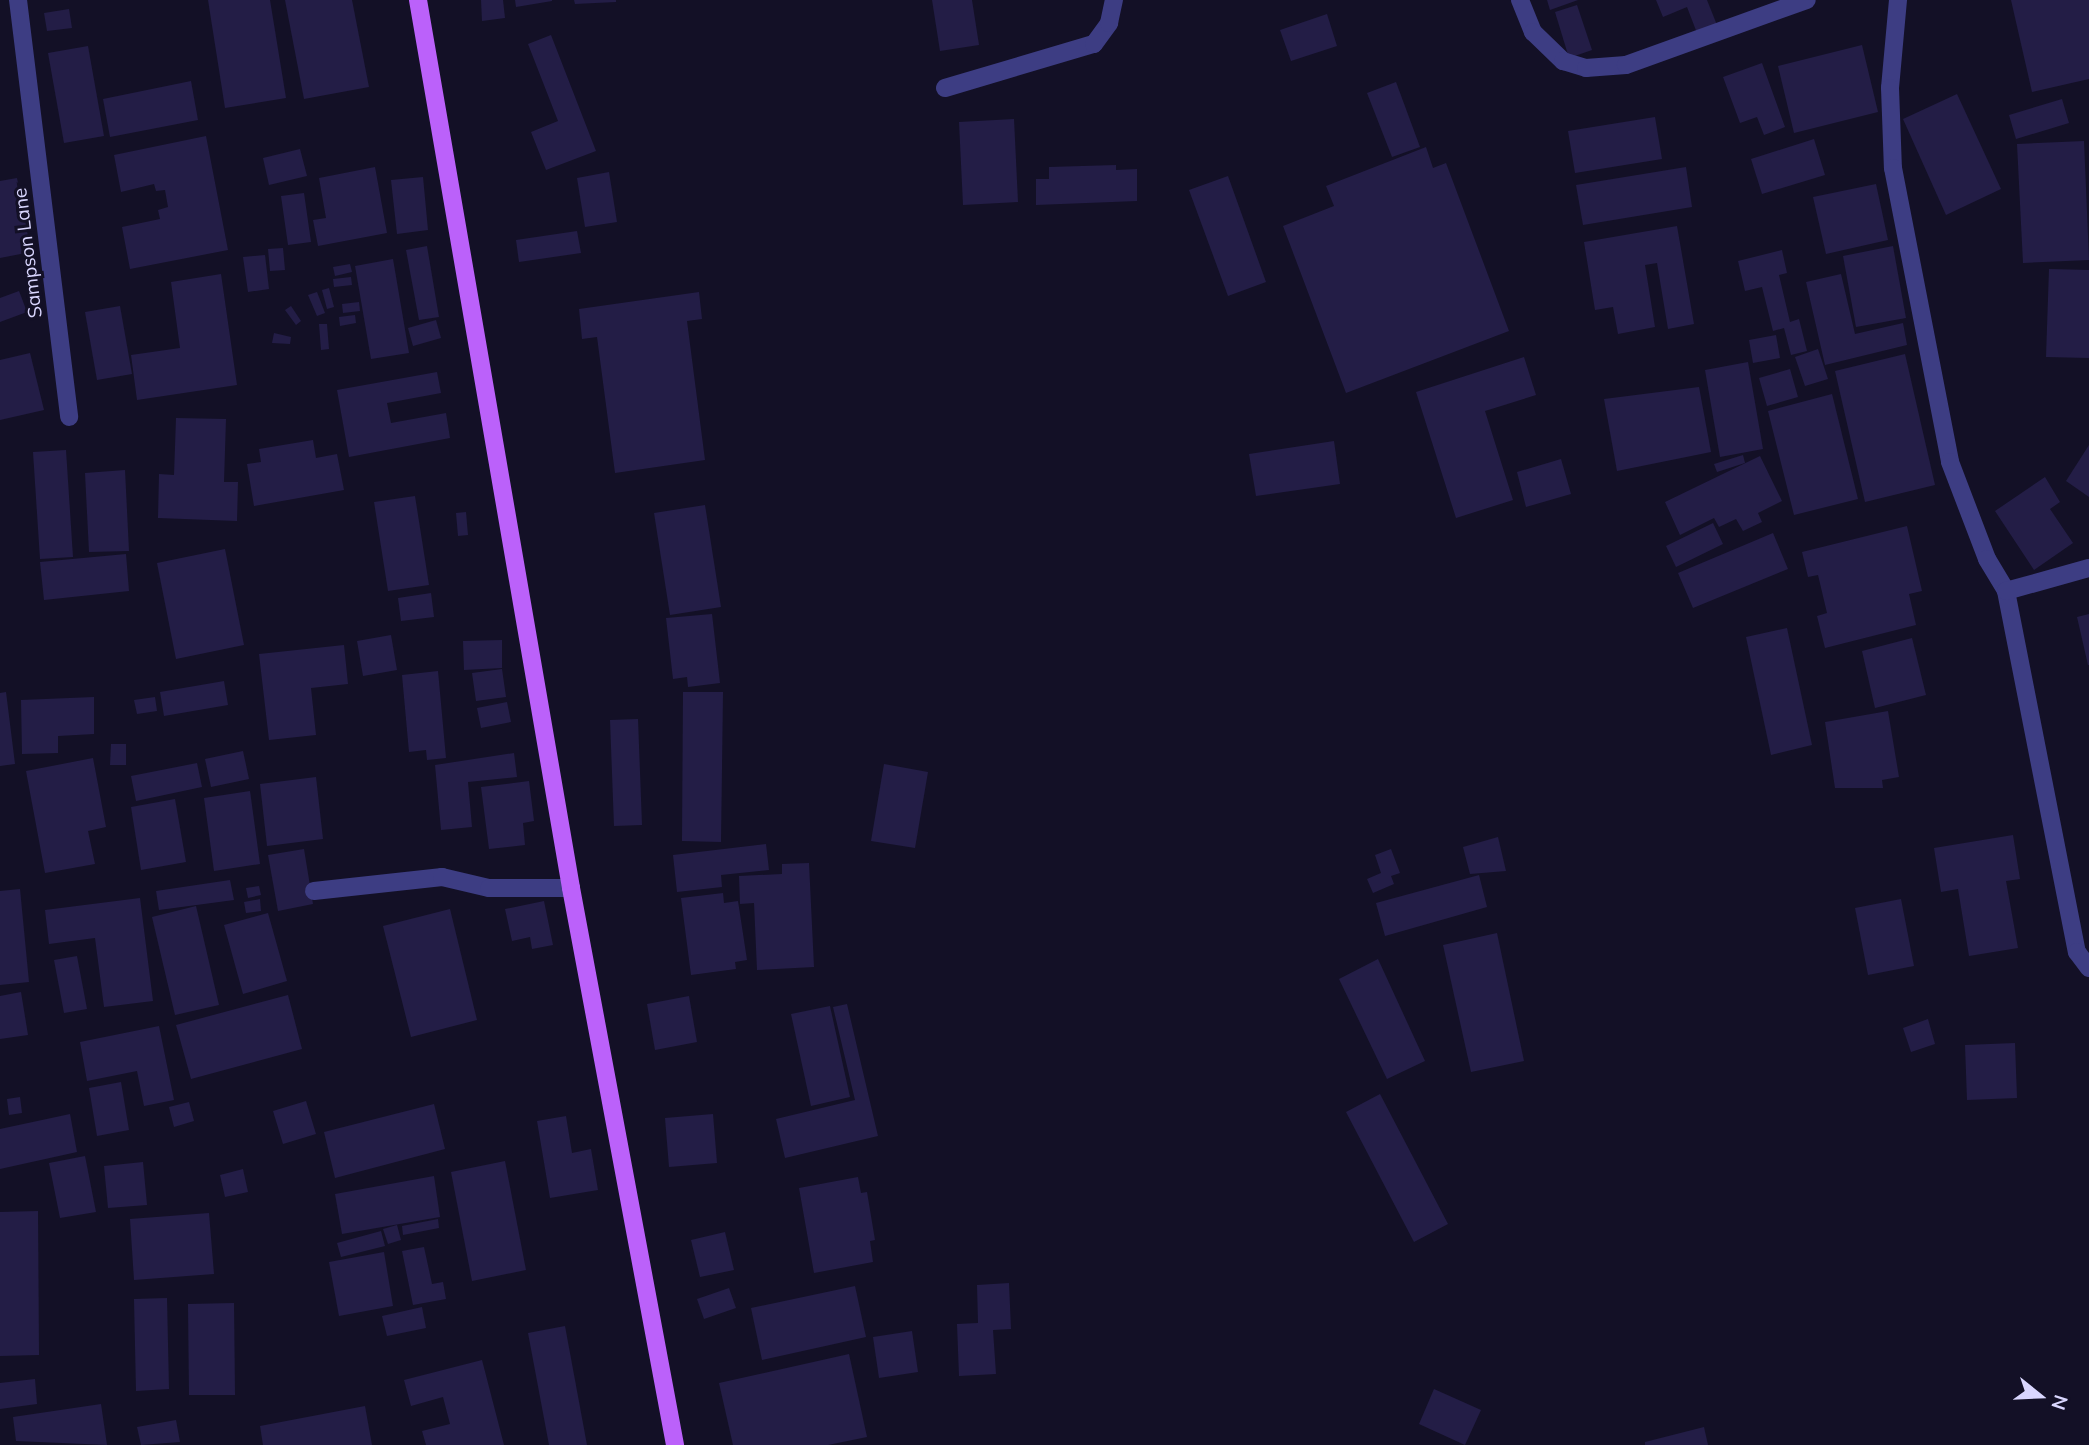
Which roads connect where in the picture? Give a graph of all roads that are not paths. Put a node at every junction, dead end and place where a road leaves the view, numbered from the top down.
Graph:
1 (19, 0) edge
2 (418, 0) edge
3 (1114, 0) edge
4 (1520, 0) edge
5 (1807, 0) edge
6 (1898, 0) edge
7 (945, 88) dead end
8 (69, 417) dead end
9 (2089, 568) edge
10 (2006, 591) junction
11 (571, 888) junction
12 (314, 891) dead end
13 (2089, 968) edge
14 (673, 1444) edge

1 - 8 street, Sampson Lane
2 - 11 main road
3 - 7 street
4 - 5 street
6 - 10 street
9 - 10 street
10 - 13 street
11 - 12 street
11 - 14 main road

